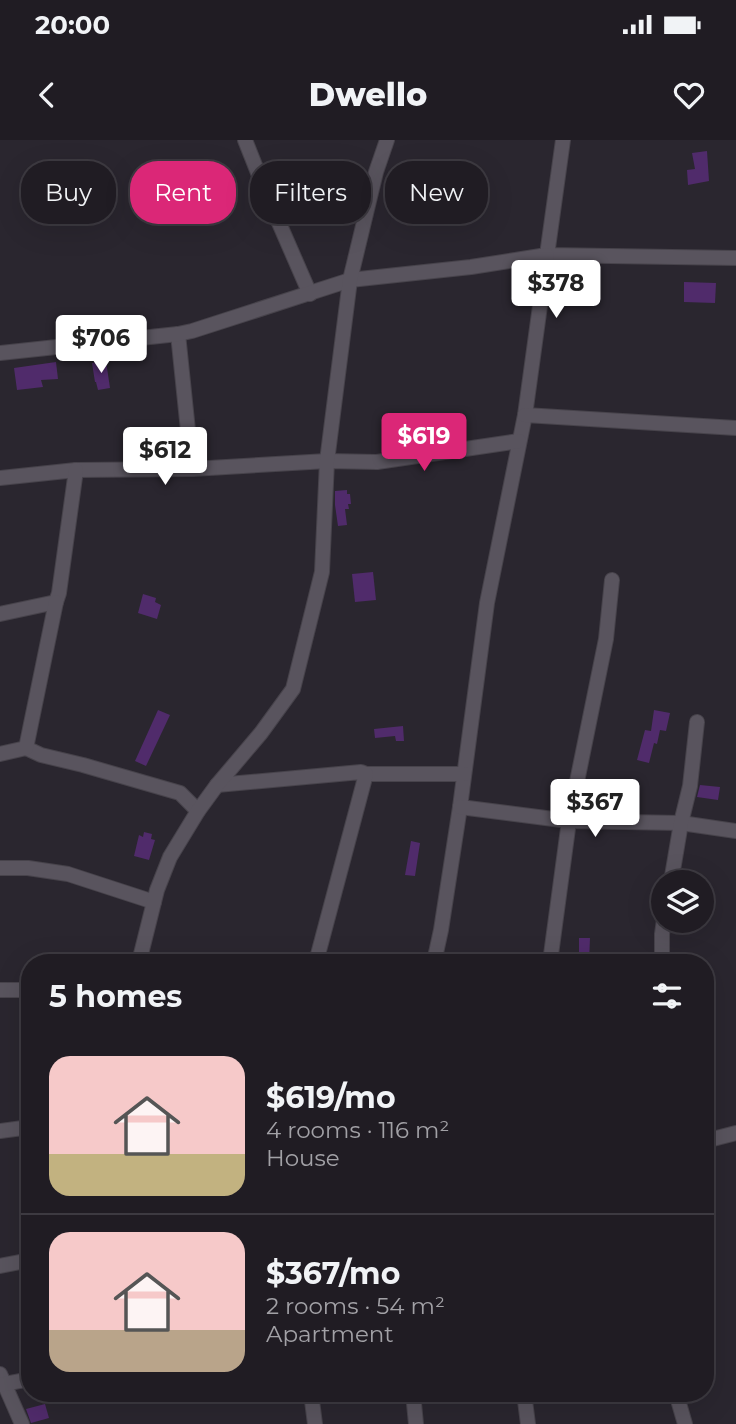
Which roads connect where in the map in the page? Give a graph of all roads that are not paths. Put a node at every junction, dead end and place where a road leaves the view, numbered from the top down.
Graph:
1 (246, 140) edge
2 (387, 140) edge
3 (562, 140) edge
4 (547, 255) junction
5 (736, 258) edge
6 (350, 280) junction
7 (310, 294) junction
8 (178, 334) junction
9 (0, 353) edge
10 (525, 415) junction
11 (736, 428) edge
12 (519, 441) junction
13 (327, 461) junction
14 (192, 469) junction
15 (76, 470) junction
16 (1, 481) edge
17 (612, 580) dead end
18 (56, 602) junction
19 (0, 614) edge
20 (697, 722) dead end
21 (26, 748) junction
22 (0, 754) edge
23 (366, 774) junction
24 (464, 774) junction
25 (217, 785) junction
26 (460, 807) junction
27 (198, 811) junction
28 (569, 821) junction
29 (681, 823) junction
30 (736, 831) edge
31 (0, 868) edge
32 (673, 870) edge
33 (154, 902) junction
34 (662, 933) edge
35 (142, 954) edge
36 (318, 954) edge
37 (436, 954) edge
38 (551, 954) edge
39 (662, 954) edge
40 (0, 990) edge
41 (21, 990) edge
42 (21, 1128) edge
43 (0, 1131) edge
44 (736, 1133) edge
45 (714, 1139) edge
46 (21, 1262) edge
47 (0, 1266) edge
48 (21, 1380) edge
49 (2, 1381) edge
50 (312, 1402) edge
51 (414, 1402) edge
52 (525, 1402) edge
53 (679, 1402) edge
54 (22, 1424) edge
55 (315, 1424) edge
56 (416, 1424) edge
57 (528, 1424) edge
58 (685, 1424) edge

1 - 7 street
2 - 6 street
3 - 4 street
4 - 5 street
4 - 6 street
4 - 10 street
6 - 7 street
6 - 13 street
7 - 8 street
8 - 9 street
8 - 14 street
10 - 11 street
10 - 12 street
12 - 13 street
12 - 24 street
13 - 14 street
13 - 25 street
14 - 15 street
15 - 16 street
15 - 18 street
17 - 28 street
18 - 19 street
18 - 21 street
20 - 29 street
21 - 22 street
21 - 27 street
23 - 24 street
23 - 25 street
23 - 36 street
24 - 26 street
25 - 27 street
26 - 28 street
26 - 37 street
27 - 33 street
28 - 29 street
28 - 38 street
29 - 30 street
29 - 32 street
31 - 33 street
33 - 35 street
34 - 39 street
40 - 41 street
42 - 43 street
44 - 45 street
46 - 47 street
48 - 49 street
49 - 54 street
50 - 55 street
51 - 56 street
52 - 57 street
53 - 58 street

